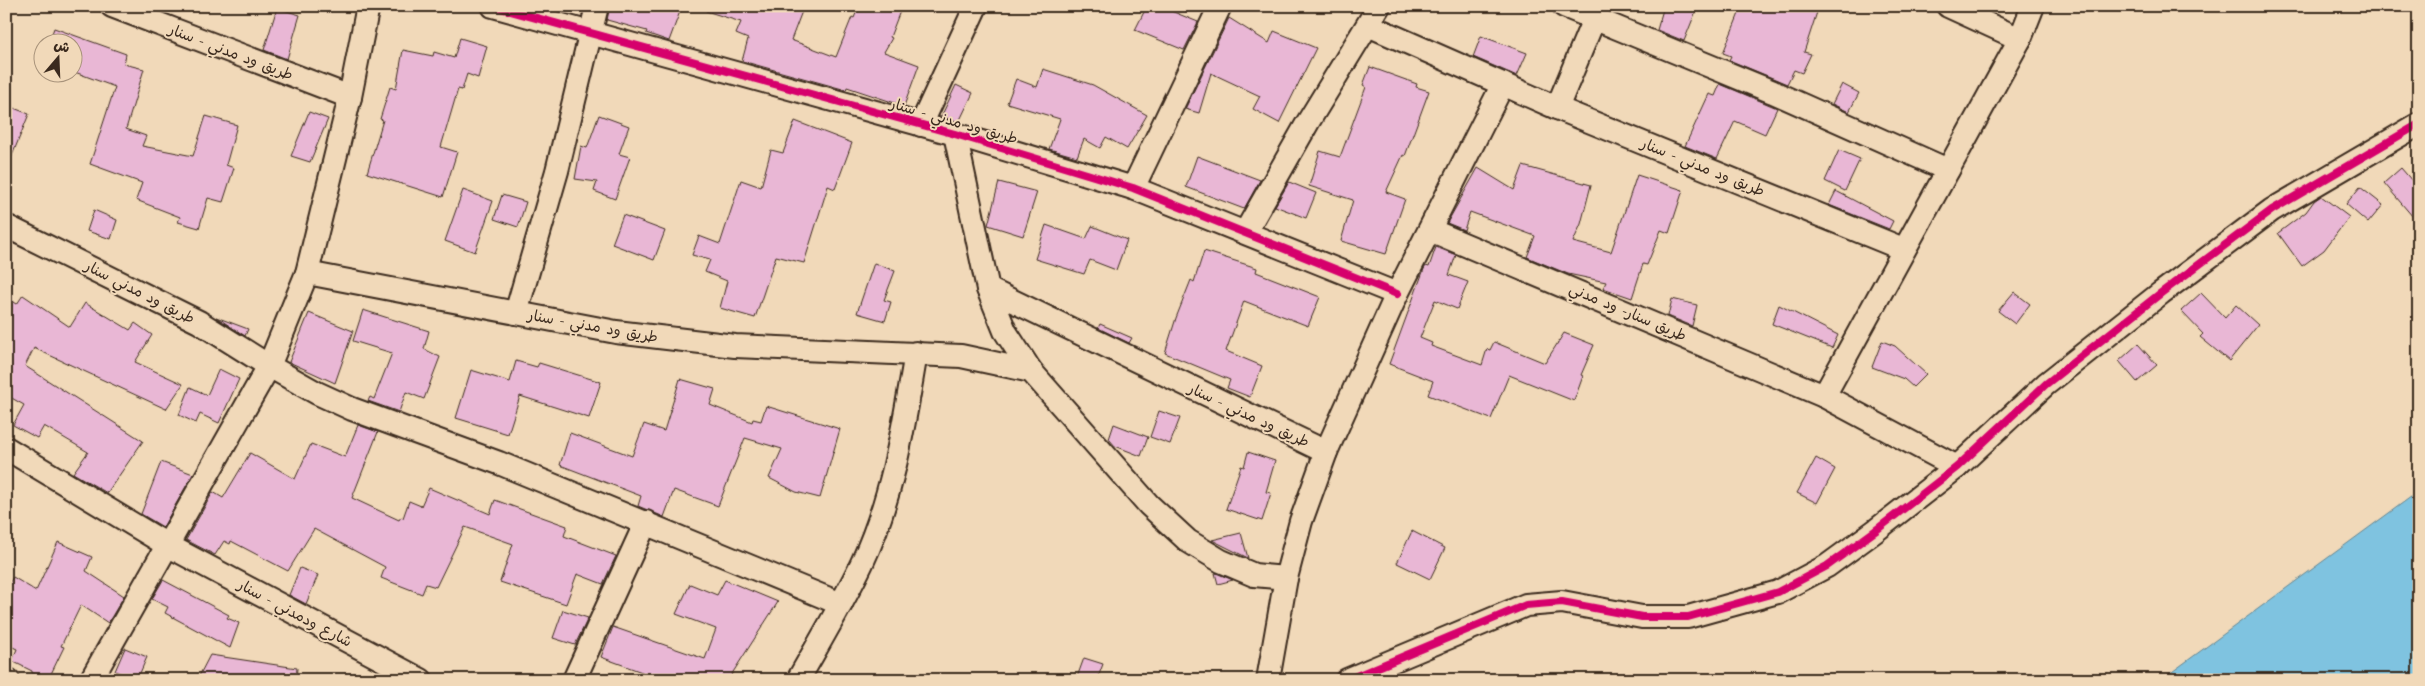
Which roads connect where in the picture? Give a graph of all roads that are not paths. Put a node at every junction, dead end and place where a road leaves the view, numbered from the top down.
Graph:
1 (112, 6) edge
2 (368, 6) edge
3 (493, 6) edge
4 (597, 6) edge
5 (976, 6) edge
6 (1220, 6) edge
7 (1564, 6) edge
8 (1948, 6) edge
9 (2033, 6) edge
10 (1373, 16) edge
11 (1594, 19) junction
12 (591, 32) junction
13 (2020, 39) junction
14 (1502, 84) junction
15 (350, 97) junction
16 (1557, 108) junction
17 (2419, 124) edge
18 (920, 125) junction
19 (955, 134) junction
20 (1948, 170) junction
21 (1133, 188) junction
22 (6, 226) edge
23 (1430, 230) junction
24 (1246, 231) junction
25 (1903, 249) junction
26 (307, 273) junction
27 (988, 289) junction
28 (1397, 294) junction
29 (516, 312) junction
30 (916, 353) junction
31 (269, 366) junction
32 (1031, 371) junction
33 (1824, 396) junction
34 (6, 448) edge
35 (1326, 452) junction
36 (1957, 467) junction
37 (646, 522) junction
38 (169, 546) junction
39 (1286, 578) junction
40 (841, 604) junction
41 (91, 680) edge
42 (422, 680) edge
43 (574, 680) edge
44 (798, 680) edge
45 (1268, 680) edge
46 (1347, 680) edge

1 - 15 street, طريق ود مدني - سنار
2 - 15 street
3 - 12 street, طريق ود مدني - سنار
4 - 12 street, طريق ود مدني - سنار
5 - 18 street
6 - 21 street
7 - 11 street
8 - 13 street
9 - 13 street
10 - 14 street, طريق ود مدني - سنار
10 - 24 street, طريق ود مدني - سنار
11 - 16 street
11 - 20 street
12 - 18 street, طريق ود مدني - سنار
12 - 29 street, طريق ود مدني - سنار
13 - 20 street
14 - 16 street, طريق ود مدني - سنار
14 - 23 street, طريق ود مدني - سنار
15 - 26 street
16 - 25 street, طريق ود مدني - سنار
17 - 36 street
18 - 19 street, طريق ود مدني - سنار
19 - 21 street, طريق ود مدني - سنار
19 - 27 street, طريق ود مدني - سنار
20 - 25 street
21 - 24 street, طريق ود مدني - سنار
22 - 31 street, طريق ود مدني سنار
23 - 28 street, طريق ود مدني - سنار
23 - 33 street, طريق سنار- ود مدني
24 - 28 street, طريق ود مدني - سنار
25 - 33 street
26 - 29 street, طريق ود مدني - سنار
26 - 31 street
27 - 32 street, طريق ود مدني - سنار
27 - 35 street, طريق ود مدني - سنار
28 - 35 street, طريق ود مدني - سنار
29 - 30 street, طريق ود مدني - سنار
30 - 32 street, طريق ود مدني - سنار
30 - 40 street
31 - 37 street
31 - 38 street
32 - 39 street, طريق ود مدني - سنار
33 - 36 street, طريق سنار- ود مدني
34 - 38 street, شارع ودمدني - سنار
35 - 39 street
36 - 46 street
37 - 40 street
37 - 43 street
38 - 41 street
38 - 42 street, شارع ودمدني - سنار
39 - 45 street
40 - 44 street

